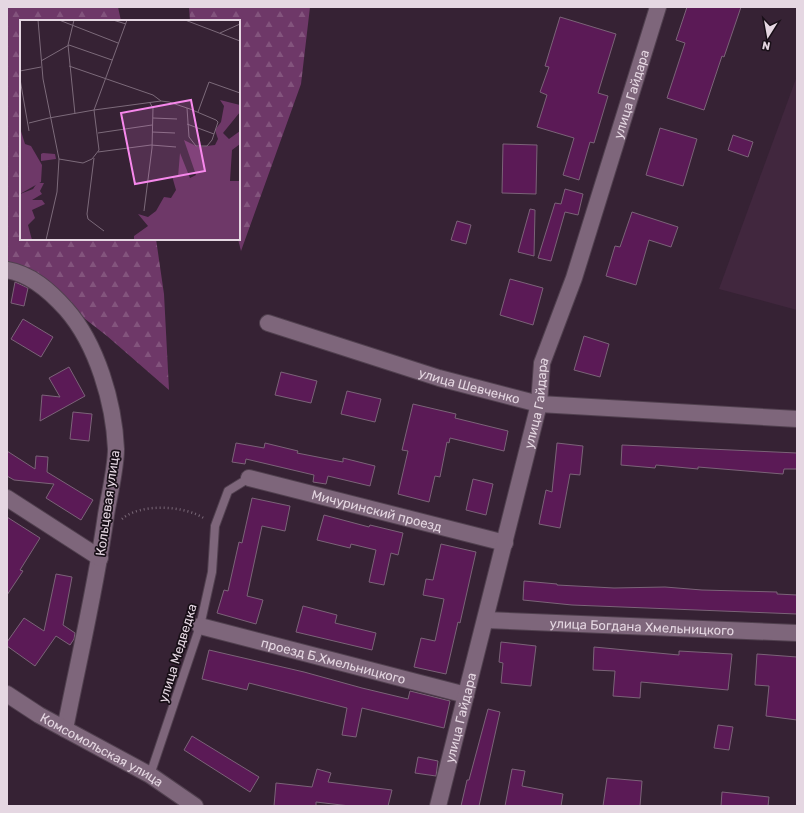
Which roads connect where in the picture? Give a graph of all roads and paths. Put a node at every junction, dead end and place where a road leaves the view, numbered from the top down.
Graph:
1 (658, 7) edge
2 (7, 270) edge
3 (268, 323) dead end
4 (539, 404) junction
5 (797, 419) edge
6 (249, 478) joint
7 (7, 498) edge
8 (215, 526) junction
9 (104, 535) junction
10 (505, 543) junction
11 (100, 558) junction
12 (486, 620) junction
13 (200, 626) junction
14 (797, 633) edge
15 (7, 694) edge
16 (466, 695) junction
17 (65, 729) junction
18 (150, 775) junction
19 (195, 806) edge
20 (438, 806) edge

1 - 4 street, улица Гайдара
2 - 9 street, Кольцевая улица
3 - 4 street, улица Шевченко
4 - 5 street, улица Шевченко
4 - 10 street, улица Гайдара
6 - 8 lane, улица Медведка
6 - 10 street, Мичуринский проезд
7 - 11 street
8 - 9 path
8 - 13 lane, улица Медведка
9 - 11 street, Кольцевая улица
10 - 12 street, улица Гайдара
11 - 17 street, Кольцевая улица
12 - 14 street, улица Богдана Хмельницкого
12 - 16 street, улица Гайдара
13 - 16 street, проезд Б.Хмельницкого
13 - 18 lane, улица Медведка
15 - 17 street, Комсомольская улица
16 - 20 street, улица Гайдара
17 - 18 street, Комсомольская улица
18 - 19 street, Комсомольская улица

